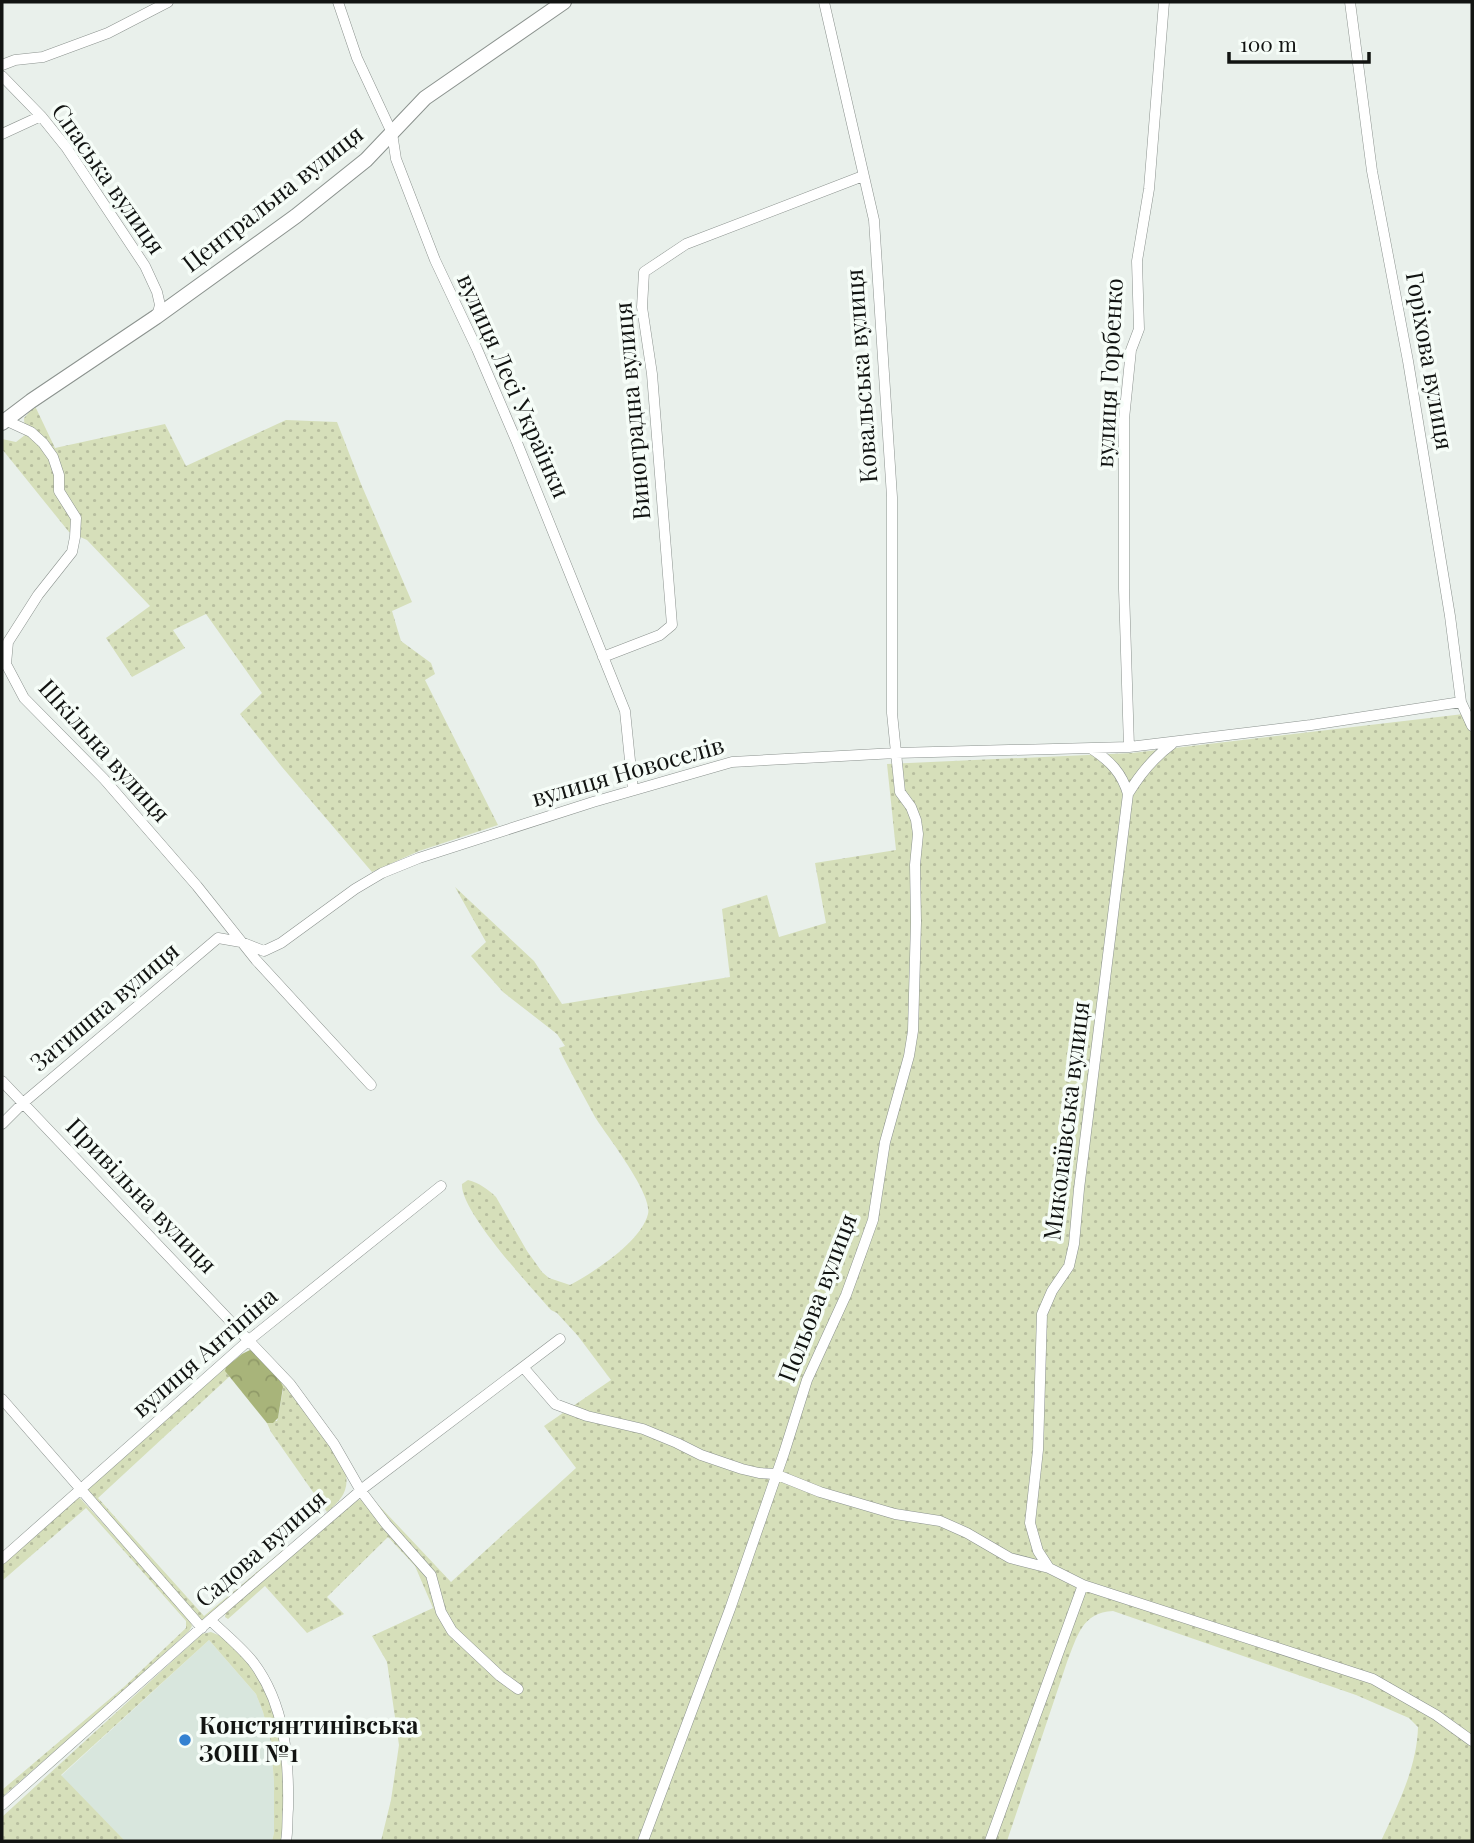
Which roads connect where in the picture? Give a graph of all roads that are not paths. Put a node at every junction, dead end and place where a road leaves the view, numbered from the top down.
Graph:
1 (168, 2) edge
2 (338, 2) edge
3 (564, 2) edge
4 (824, 2) edge
5 (1164, 2) edge
6 (1350, 2) edge
7 (2, 65) edge
8 (2, 76) edge
9 (41, 116) junction
10 (392, 133) junction
11 (2, 134) edge
12 (863, 176) junction
13 (156, 317) junction
14 (4, 422) edge
15 (603, 657) junction
16 (1461, 702) junction
17 (1472, 726) edge
18 (1174, 742) junction
19 (1129, 747) junction
20 (1092, 749) junction
21 (896, 753) junction
22 (633, 790) junction
23 (1128, 794) junction
24 (241, 942) junction
25 (2, 1081) edge
26 (371, 1085) dead end
27 (23, 1103) junction
28 (2, 1124) edge
29 (441, 1186) dead end
30 (560, 1339) dead end
31 (249, 1340) junction
32 (523, 1367) junction
33 (2, 1398) edge
34 (775, 1474) junction
35 (80, 1490) junction
36 (361, 1491) junction
37 (2, 1559) edge
38 (1049, 1568) junction
39 (1083, 1585) junction
40 (210, 1620) junction
41 (202, 1628) junction
42 (518, 1689) dead end
43 (1472, 1741) edge
44 (2, 1805) edge
45 (286, 1841) edge
46 (643, 1841) edge
47 (990, 1841) edge

1 - 7 street
2 - 10 street, вулиця Лесі Українки
3 - 10 street, Центральна вулиця
4 - 12 street, Ковальська вулиця
5 - 19 street, вулиця Горбенко
6 - 16 street, Горіхова вулиця
8 - 9 street, Спаська вулиця
9 - 11 street
9 - 13 street, Спаська вулиця
10 - 13 street, Центральна вулиця
10 - 15 street, вулиця Лесі Українки
12 - 15 street, Виноградна вулиця
12 - 21 street, Ковальська вулиця
13 - 14 street, Центральна вулиця
14 - 24 street, Шкільна вулиця
15 - 22 street, вулиця Лесі Українки
16 - 17 street, Горіхова вулиця
16 - 18 street, вулиця Новоселів
18 - 19 street, вулиця Новоселів
18 - 23 street, Миколаївська вулиця
19 - 20 street, вулиця Новоселів
20 - 21 street, вулиця Новоселів
20 - 23 street
21 - 22 street, вулиця Новоселів
21 - 34 street, Польова вулиця
22 - 24 street, вулиця Новоселів
23 - 38 street, Миколаївська вулиця
24 - 26 street, Шкільна вулиця
24 - 27 street, Затишна вулиця
25 - 27 street, Привільна вулиця
27 - 28 street, Затишна вулиця
27 - 31 street, Привільна вулиця
29 - 31 street, вулиця Антіпіна
30 - 32 street, Садова вулиця
31 - 35 street, вулиця Антіпіна
31 - 36 street, Привільна вулиця
32 - 34 street
32 - 36 street, Садова вулиця
33 - 35 street
34 - 38 street
34 - 46 street, Польова вулиця
35 - 37 street, вулиця Антіпіна
35 - 41 street
36 - 40 street, Садова вулиця
36 - 42 street, Привільна вулиця
38 - 39 street
39 - 43 street
39 - 47 street
40 - 41 street, Садова вулиця
40 - 45 street
41 - 44 street, Садова вулиця

